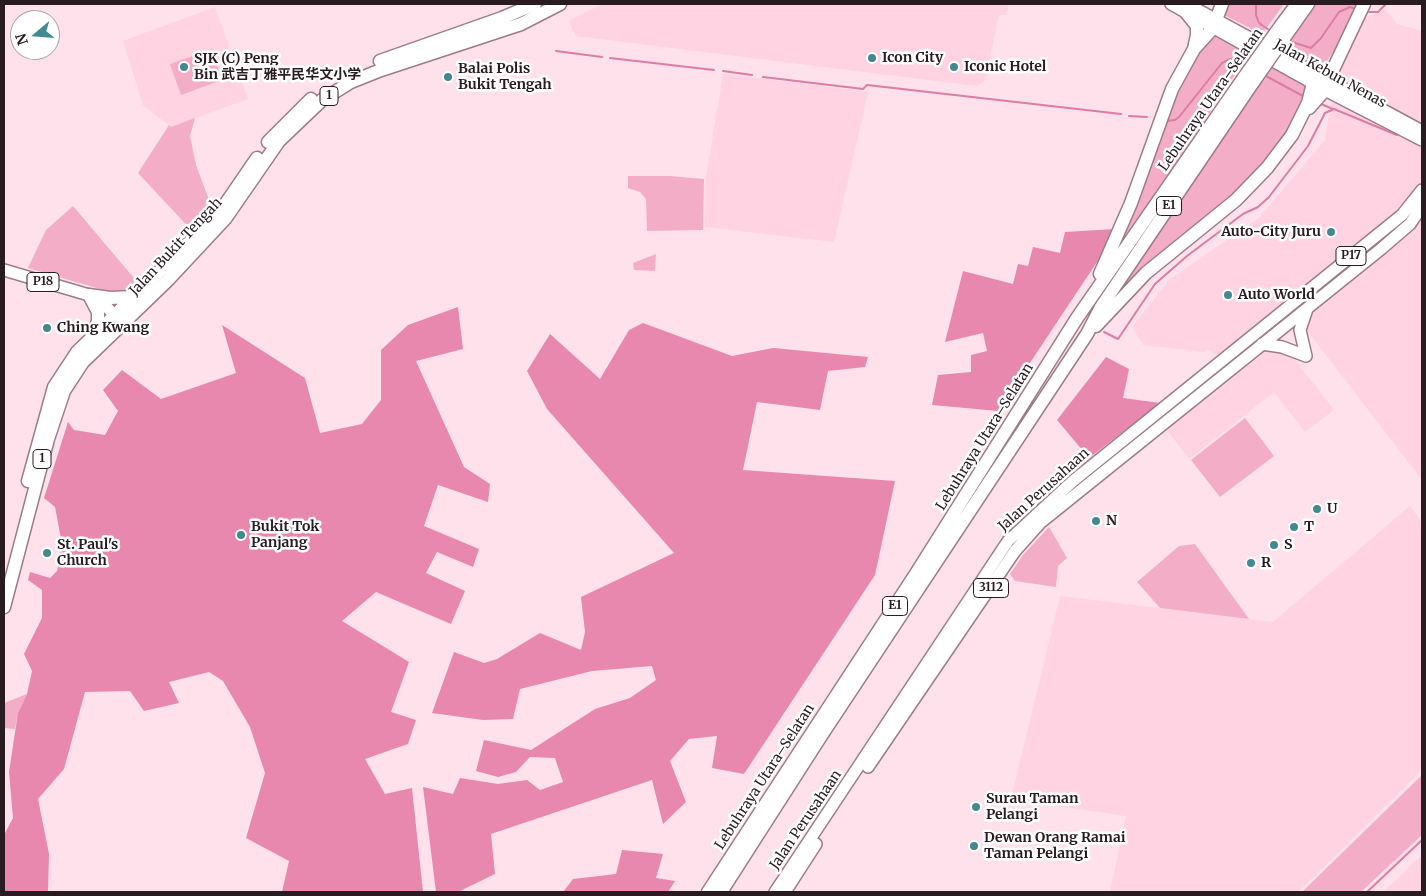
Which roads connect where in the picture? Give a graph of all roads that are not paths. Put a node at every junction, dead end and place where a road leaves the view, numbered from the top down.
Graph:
1 (535, 4) edge
2 (1171, 4) edge
3 (1222, 4) edge
4 (1297, 4) edge
5 (1308, 4) edge
6 (1364, 4) edge
7 (560, 5) edge
8 (1186, 8) edge
9 (1215, 24) junction
10 (1286, 26) junction
11 (1194, 49) junction
12 (1307, 68) joint
13 (1250, 78) junction
14 (1323, 84) junction
15 (1419, 133) edge
16 (1422, 147) edge
17 (1422, 190) edge
18 (1422, 206) edge
19 (4, 270) edge
20 (89, 295) junction
21 (132, 296) junction
22 (1309, 307) junction
23 (1077, 318) junction
24 (118, 319) junction
25 (1087, 334) junction
26 (92, 335) junction
27 (1262, 344) junction
28 (1226, 356) joint
29 (4, 573) edge
30 (4, 607) edge
31 (708, 892) edge
32 (721, 892) edge
33 (775, 892) edge
34 (785, 892) edge

1 - 21 highway, Jalan Bukit Tengah / 1
2 - 8 main road, Jalan Kebun Nenas
3 - 9 highway
4 - 10 highway, Lebuhraya Utara–Selatan / E1
5 - 10 highway, Lebuhraya Utara–Selatan / E1
6 - 14 highway
7 - 24 highway, Jalan Bukit Tengah / 1
8 - 9 main road, Jalan Kebun Nenas
8 - 11 highway
9 - 11 highway
9 - 12 main road, Jalan Kebun Nenas
9 - 14 main road, Jalan Kebun Nenas
10 - 13 highway, Lebuhraya Utara–Selatan / E1, bridge
11 - 23 highway
12 - 14 highway
13 - 23 highway, Lebuhraya Utara–Selatan / E1
13 - 25 highway, Lebuhraya Utara–Selatan / E1
14 - 15 main road, Jalan Kebun Nenas
14 - 25 highway
15 - 16 main road
17 - 28 main road, Jalan Perusahaan / P17
18 - 22 main road, Jalan Perusahaan / 3112
19 - 20 main road, P18
20 - 21 highway
20 - 24 main road, P18
20 - 26 highway
21 - 24 highway, Jalan Bukit Tengah / 1
22 - 27 main road, Jalan Perusahaan / 3112
22 - 27 main road
23 - 31 highway, Lebuhraya Utara–Selatan / E1
24 - 26 highway, Jalan Bukit Tengah / 1
24 - 30 highway, Jalan Bukit Tengah / 1
25 - 32 highway, Lebuhraya Utara–Selatan / E1
26 - 29 highway, Jalan Bukit Tengah / 1
27 - 34 main road, Jalan Perusahaan / 3112
28 - 33 main road, Jalan Perusahaan / 3112

